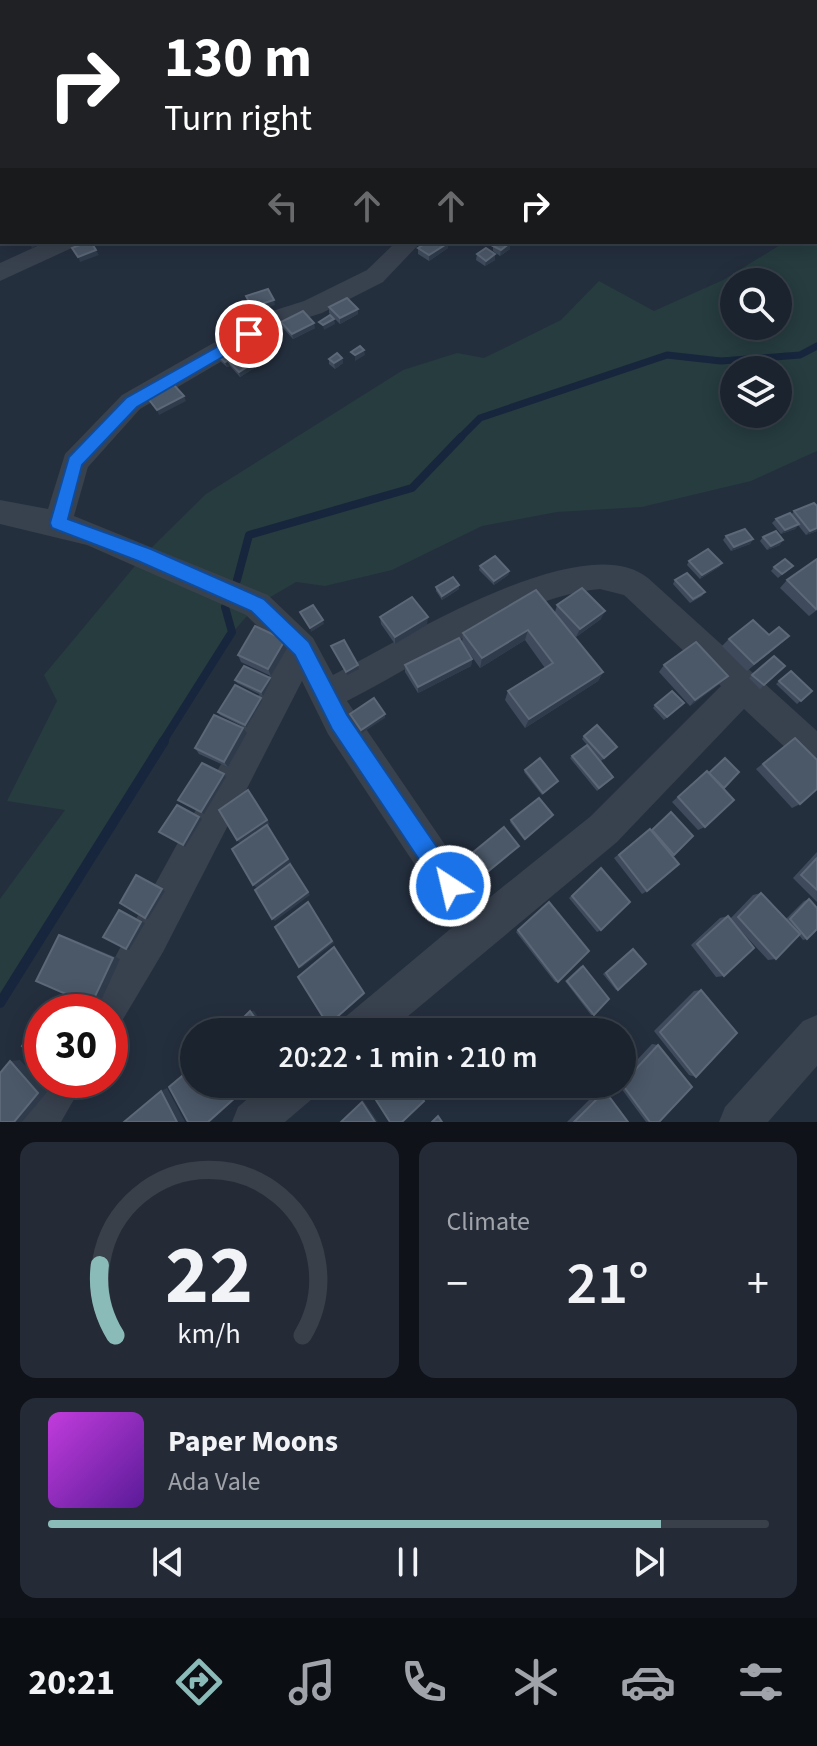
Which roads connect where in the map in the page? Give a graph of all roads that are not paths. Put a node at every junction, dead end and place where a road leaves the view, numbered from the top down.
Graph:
1 (62, 244) edge
2 (408, 244) edge
3 (0, 273) edge
4 (0, 512) edge
5 (58, 523) junction
6 (302, 648) junction
7 (744, 686) junction
8 (326, 695) junction
9 (817, 754) edge
10 (480, 929) junction
11 (116, 994) edge
12 (375, 1018) edge
13 (817, 1035) edge
14 (52, 1098) edge
15 (281, 1098) edge
16 (37, 1122) edge
17 (253, 1122) edge
18 (740, 1122) edge

1 - 3 street
2 - 5 street
4 - 5 street
5 - 6 street
6 - 8 street
6 - 11 street
7 - 8 street
7 - 9 street
7 - 10 street
8 - 10 street
10 - 12 street
13 - 18 street
14 - 16 street
15 - 17 street

